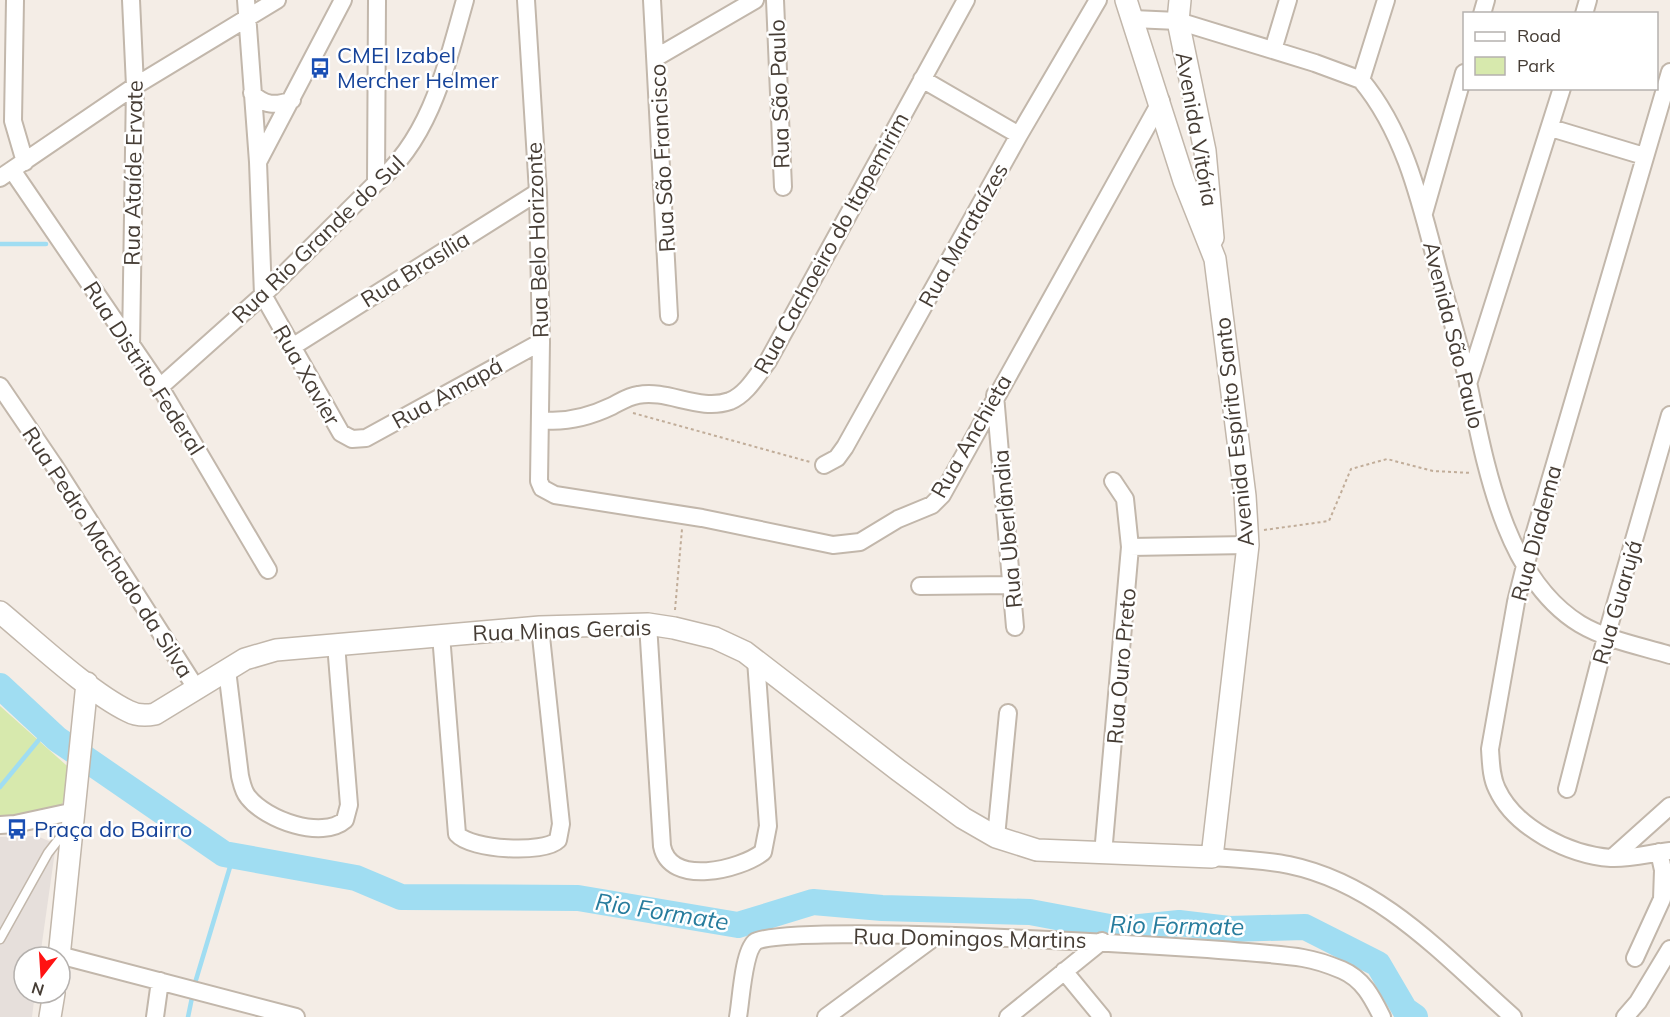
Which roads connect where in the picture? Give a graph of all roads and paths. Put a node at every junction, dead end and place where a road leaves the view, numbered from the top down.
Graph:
1 (15, 0) edge
2 (131, 0) edge
3 (246, 0) edge
4 (276, 0) edge
5 (343, 0) edge
6 (377, 0) edge
7 (465, 0) edge
8 (526, 0) edge
9 (652, 0) edge
10 (755, 0) edge
11 (776, 0) edge
12 (966, 0) edge
13 (1098, 0) edge
14 (1288, 0) edge
15 (1386, 0) edge
16 (1130, 9) edge
17 (1179, 10) edge
18 (246, 20) junction
19 (1273, 50) junction
20 (657, 57) junction
21 (1670, 72) edge
22 (1463, 76) edge
23 (922, 79) junction
24 (1361, 80) junction
25 (135, 86) junction
26 (1561, 90) edge
27 (252, 93) junction
28 (292, 100) junction
29 (1161, 101) junction
30 (1551, 128) junction
31 (1019, 135) junction
32 (1644, 156) junction
33 (258, 162) junction
34 (12, 170) edge
35 (1208, 173) junction
36 (1184, 181) junction
37 (376, 183) junction
38 (783, 187) dead end
39 (538, 192) junction
40 (1424, 213) junction
41 (1215, 259) junction
42 (263, 296) junction
43 (669, 316) dead end
44 (541, 342) junction
45 (131, 346) junction
46 (292, 347) junction
47 (1468, 384) junction
48 (0, 386) edge
49 (160, 387) junction
50 (995, 395) junction
51 (610, 407) junction
52 (1670, 416) edge
53 (540, 420) junction
54 (352, 440) joint
55 (824, 465) joint
56 (1487, 474) junction
57 (539, 481) joint
58 (1113, 481) dead end
59 (683, 515) junction
60 (1247, 539) junction
61 (1130, 547) junction
62 (1525, 566) junction
63 (268, 570) dead end
64 (1013, 585) junction
65 (920, 586) dead end
66 (0, 612) edge
67 (648, 624) junction
68 (540, 627) junction
69 (1016, 627) dead end
70 (674, 628) junction
71 (441, 635) junction
72 (1606, 637) junction
73 (336, 644) junction
74 (1670, 655) edge
75 (756, 660) junction
76 (227, 670) junction
77 (87, 683) junction
78 (196, 688) junction
79 (1008, 713) dead end
80 (1567, 789) dead end
81 (1670, 806) edge
82 (74, 816) junction
83 (0, 825) edge
84 (996, 837) junction
85 (1664, 851) edge
86 (1103, 854) junction
87 (1212, 857) junction
88 (1612, 858) junction
89 (936, 936) junction
90 (0, 939) edge
91 (1102, 941) junction
92 (60, 945) edge
93 (1670, 949) edge
94 (1635, 958) dead end
95 (72, 959) edge
96 (1064, 972) junction
97 (160, 981) junction
98 (155, 1017) edge
99 (297, 1017) edge
100 (738, 1017) edge
101 (826, 1017) edge
102 (1008, 1017) edge
103 (1102, 1017) edge
104 (1382, 1017) edge
105 (1513, 1017) edge
106 (1625, 1017) edge

1 - 34 street, Rua Distrito Federal
2 - 25 street, Rua Ataíde Ervate
3 - 18 street, Rua Xavier
4 - 18 street
5 - 28 street
6 - 37 street
7 - 37 street, Rua Rio Grande do Sul
8 - 39 street, Rua Belo Horizonte
9 - 20 street, Rua São Francisco
10 - 20 street
11 - 38 street, Rua São Paulo
12 - 23 street, Rua Cachoeiro do Itapemirim
13 - 31 street, Rua Marataízes
14 - 19 street
15 - 24 street
16 - 17 street, Avenida Espírito Santo
16 - 29 street, Avenida Espírito Santo
17 - 19 street, Avenida Espírito Santo
17 - 35 street, Avenida Vitória
18 - 25 street
18 - 27 street, Rua Xavier
19 - 24 street
20 - 43 street, Rua São Francisco
21 - 32 street, Rua Diadema
22 - 40 street
23 - 31 street
23 - 51 street, Rua Cachoeiro do Itapemirim
24 - 40 street, Avenida São Paulo
25 - 34 street
25 - 45 street, Rua Ataíde Ervate
26 - 30 street
27 - 28 street
27 - 33 street, Rua Xavier
28 - 33 street
29 - 36 street, Avenida Espírito Santo
29 - 50 street, Rua Anchieta
30 - 32 street
30 - 47 street
31 - 55 street, Rua Marataízes
32 - 62 street, Rua Diadema
33 - 42 street, Rua Xavier
34 - 45 street, Rua Distrito Federal
35 - 36 street
35 - 41 street, Avenida Vitória
36 - 41 street, Avenida Espírito Santo
37 - 42 street, Rua Rio Grande do Sul
39 - 44 street, Rua Belo Horizonte
39 - 46 street, Rua Brasília
40 - 47 street, Avenida São Paulo
41 - 60 street, Avenida Espírito Santo
42 - 46 street, Rua Xavier
42 - 49 street, Rua Rio Grande do Sul
44 - 53 street, Rua Belo Horizonte
44 - 54 street, Rua Amapá
45 - 49 street, Rua Distrito Federal
46 - 54 street, Rua Xavier
47 - 56 street, Avenida São Paulo
48 - 78 street, Rua Pedro Machado da Silva
49 - 63 street, Rua Distrito Federal
50 - 59 street, Rua Anchieta
50 - 64 street, Rua Uberlândia
51 - 53 street, Rua Cachoeiro do Itapemirim
51 - 55 path
52 - 72 street, Rua Guarujá
53 - 57 street, Rua Belo Horizonte
56 - 60 path
56 - 62 street, Avenida São Paulo
57 - 59 street, Rua Anchieta
58 - 61 street, Rua Ouro Preto
59 - 70 path
60 - 61 street
60 - 87 street, Avenida Espírito Santo
61 - 86 street, Rua Ouro Preto
62 - 72 street, Avenida São Paulo
62 - 88 street, Rua Diadema
64 - 65 street
64 - 69 street, Rua Uberlândia
66 - 77 street, Rua Minas Gerais
67 - 68 street, Rua Minas Gerais
67 - 70 street, Rua Minas Gerais
67 - 75 street
68 - 71 street, Rua Minas Gerais
68 - 71 street
70 - 75 street, Rua Minas Gerais
71 - 73 street, Rua Minas Gerais
72 - 74 street, Avenida São Paulo
72 - 80 street, Rua Guarujá
73 - 76 street, Rua Minas Gerais
73 - 76 street
75 - 84 street, Rua Minas Gerais
76 - 78 street, Rua Minas Gerais
77 - 78 street, Rua Minas Gerais
77 - 82 street
79 - 84 street
81 - 88 street
82 - 83 street
82 - 90 lane
82 - 92 street
84 - 86 street, Rua Minas Gerais
85 - 88 street, Rua Diadema
85 - 94 street
86 - 87 street, Rua Minas Gerais
87 - 105 street
89 - 91 street, Rua Domingos Martins
89 - 100 street, Rua Domingos Martins
89 - 101 street
91 - 96 street
91 - 104 street, Rua Domingos Martins
93 - 106 street
95 - 97 street
96 - 102 street
96 - 103 street
97 - 98 street
97 - 99 street

